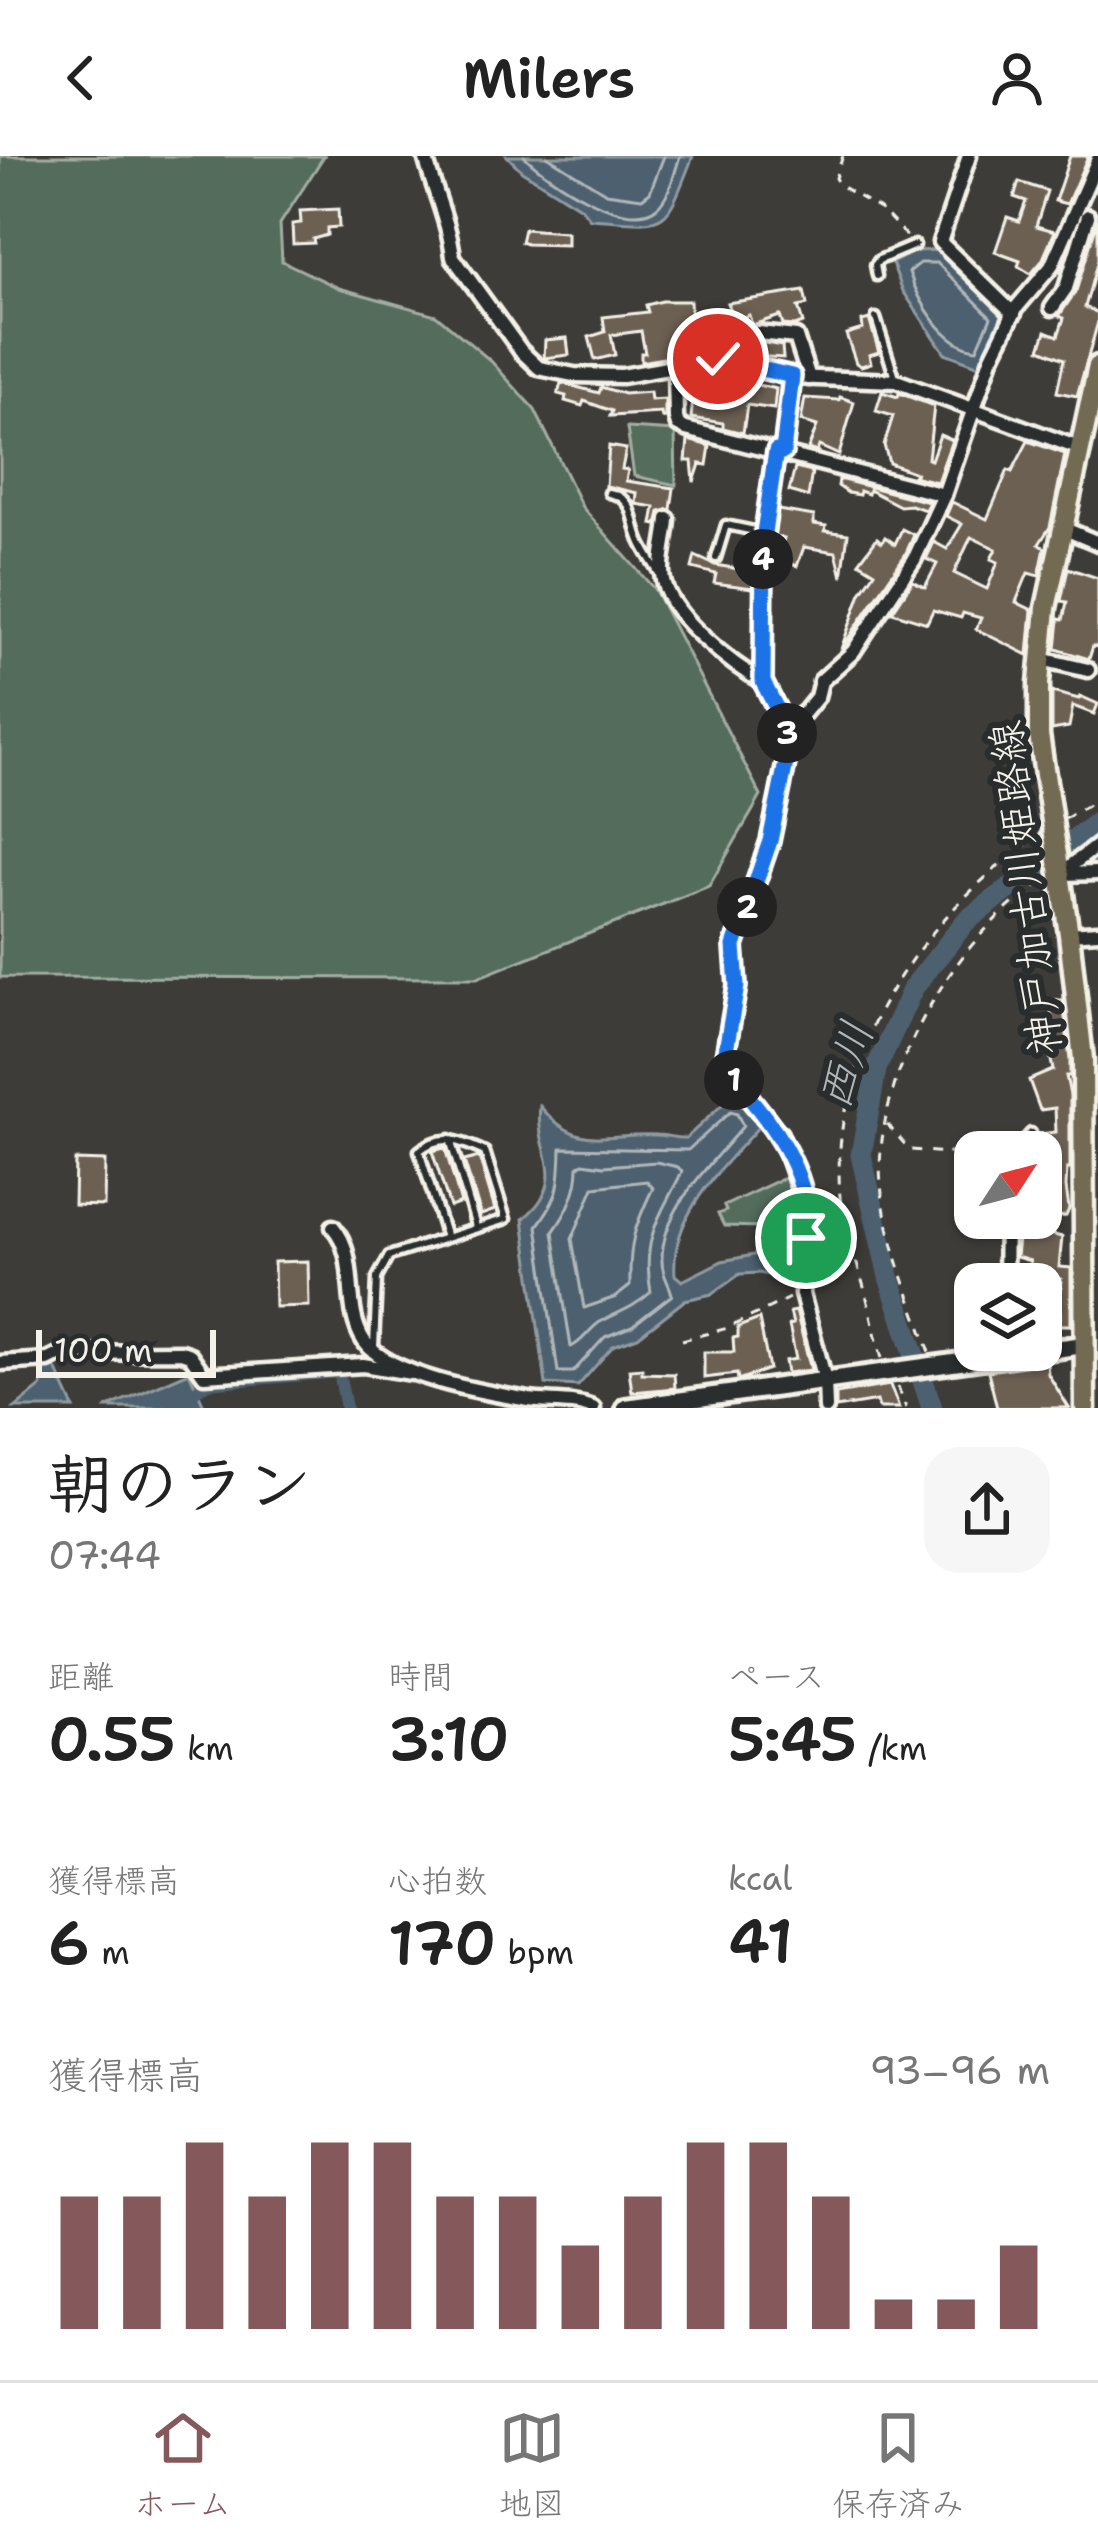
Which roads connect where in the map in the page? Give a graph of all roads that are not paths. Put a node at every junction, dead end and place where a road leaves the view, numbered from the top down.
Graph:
1 (425, 156) edge
2 (969, 156) edge
3 (1098, 159) edge
4 (1086, 216) edge
5 (915, 245) road end
6 (877, 276) dead end
7 (1052, 308) dead end
8 (1014, 314) junction
9 (876, 318) dead end
10 (758, 333) dead end
11 (1098, 366) edge
12 (675, 368) junction
13 (792, 376) junction
14 (808, 378) junction
15 (896, 381) junction
16 (974, 409) junction
17 (1081, 449) junction
18 (780, 452) junction
19 (609, 493) dead end
20 (944, 495) junction
21 (668, 519) dead end
22 (1065, 529) junction
23 (764, 533) junction
24 (1098, 543) edge
25 (716, 558) dead end
26 (662, 581) junction
27 (1041, 659) junction
28 (1088, 670) dead end
29 (763, 682) junction
30 (785, 725) junction
31 (1098, 844) edge
32 (1059, 871) junction
33 (1098, 873) edge
34 (1098, 932) edge
35 (1069, 934) junction
36 (1090, 1060) edge
37 (450, 1139) junction
38 (1092, 1197) edge
39 (333, 1227) dead end
40 (477, 1228) junction
41 (446, 1238) junction
42 (1091, 1344) edge
43 (375, 1351) junction
44 (954, 1362) edge
45 (0, 1363) edge
46 (411, 1373) junction
47 (825, 1380) junction
48 (593, 1408) edge
49 (630, 1408) edge
50 (826, 1408) edge
51 (1084, 1408) edge

1 - 12 street
2 - 8 street
3 - 4 street
4 - 7 street
4 - 8 street
5 - 6 lane
8 - 16 street
9 - 15 lane
10 - 14 street
11 - 17 main road, 神戸加古川姫路線
12 - 13 street
12 - 18 street
13 - 14 street
13 - 18 street
14 - 15 street
15 - 16 street
16 - 17 street
16 - 20 street
17 - 22 main road, 神戸加古川姫路線
18 - 20 street
18 - 23 street
19 - 26 lane
20 - 30 street
21 - 26 street
22 - 24 street
22 - 27 main road, 神戸加古川姫路線
23 - 25 lane
23 - 29 street
26 - 29 street
27 - 28 street
27 - 32 main road, 神戸加古川姫路線
29 - 30 street
30 - 47 street
31 - 32 street
32 - 33 street
32 - 35 main road, 神戸加古川姫路線
34 - 35 street
35 - 36 main road, 神戸加古川姫路線
36 - 38 main road, 神戸加古川姫路線
37 - 40 lane
37 - 40 lane
37 - 41 lane
38 - 42 main road, 神戸加古川姫路線
39 - 43 street
40 - 41 lane
41 - 43 lane
42 - 51 main road, 神戸加古川姫路線
43 - 46 street
44 - 47 main road
45 - 46 street
46 - 48 street
47 - 49 main road
47 - 50 street

